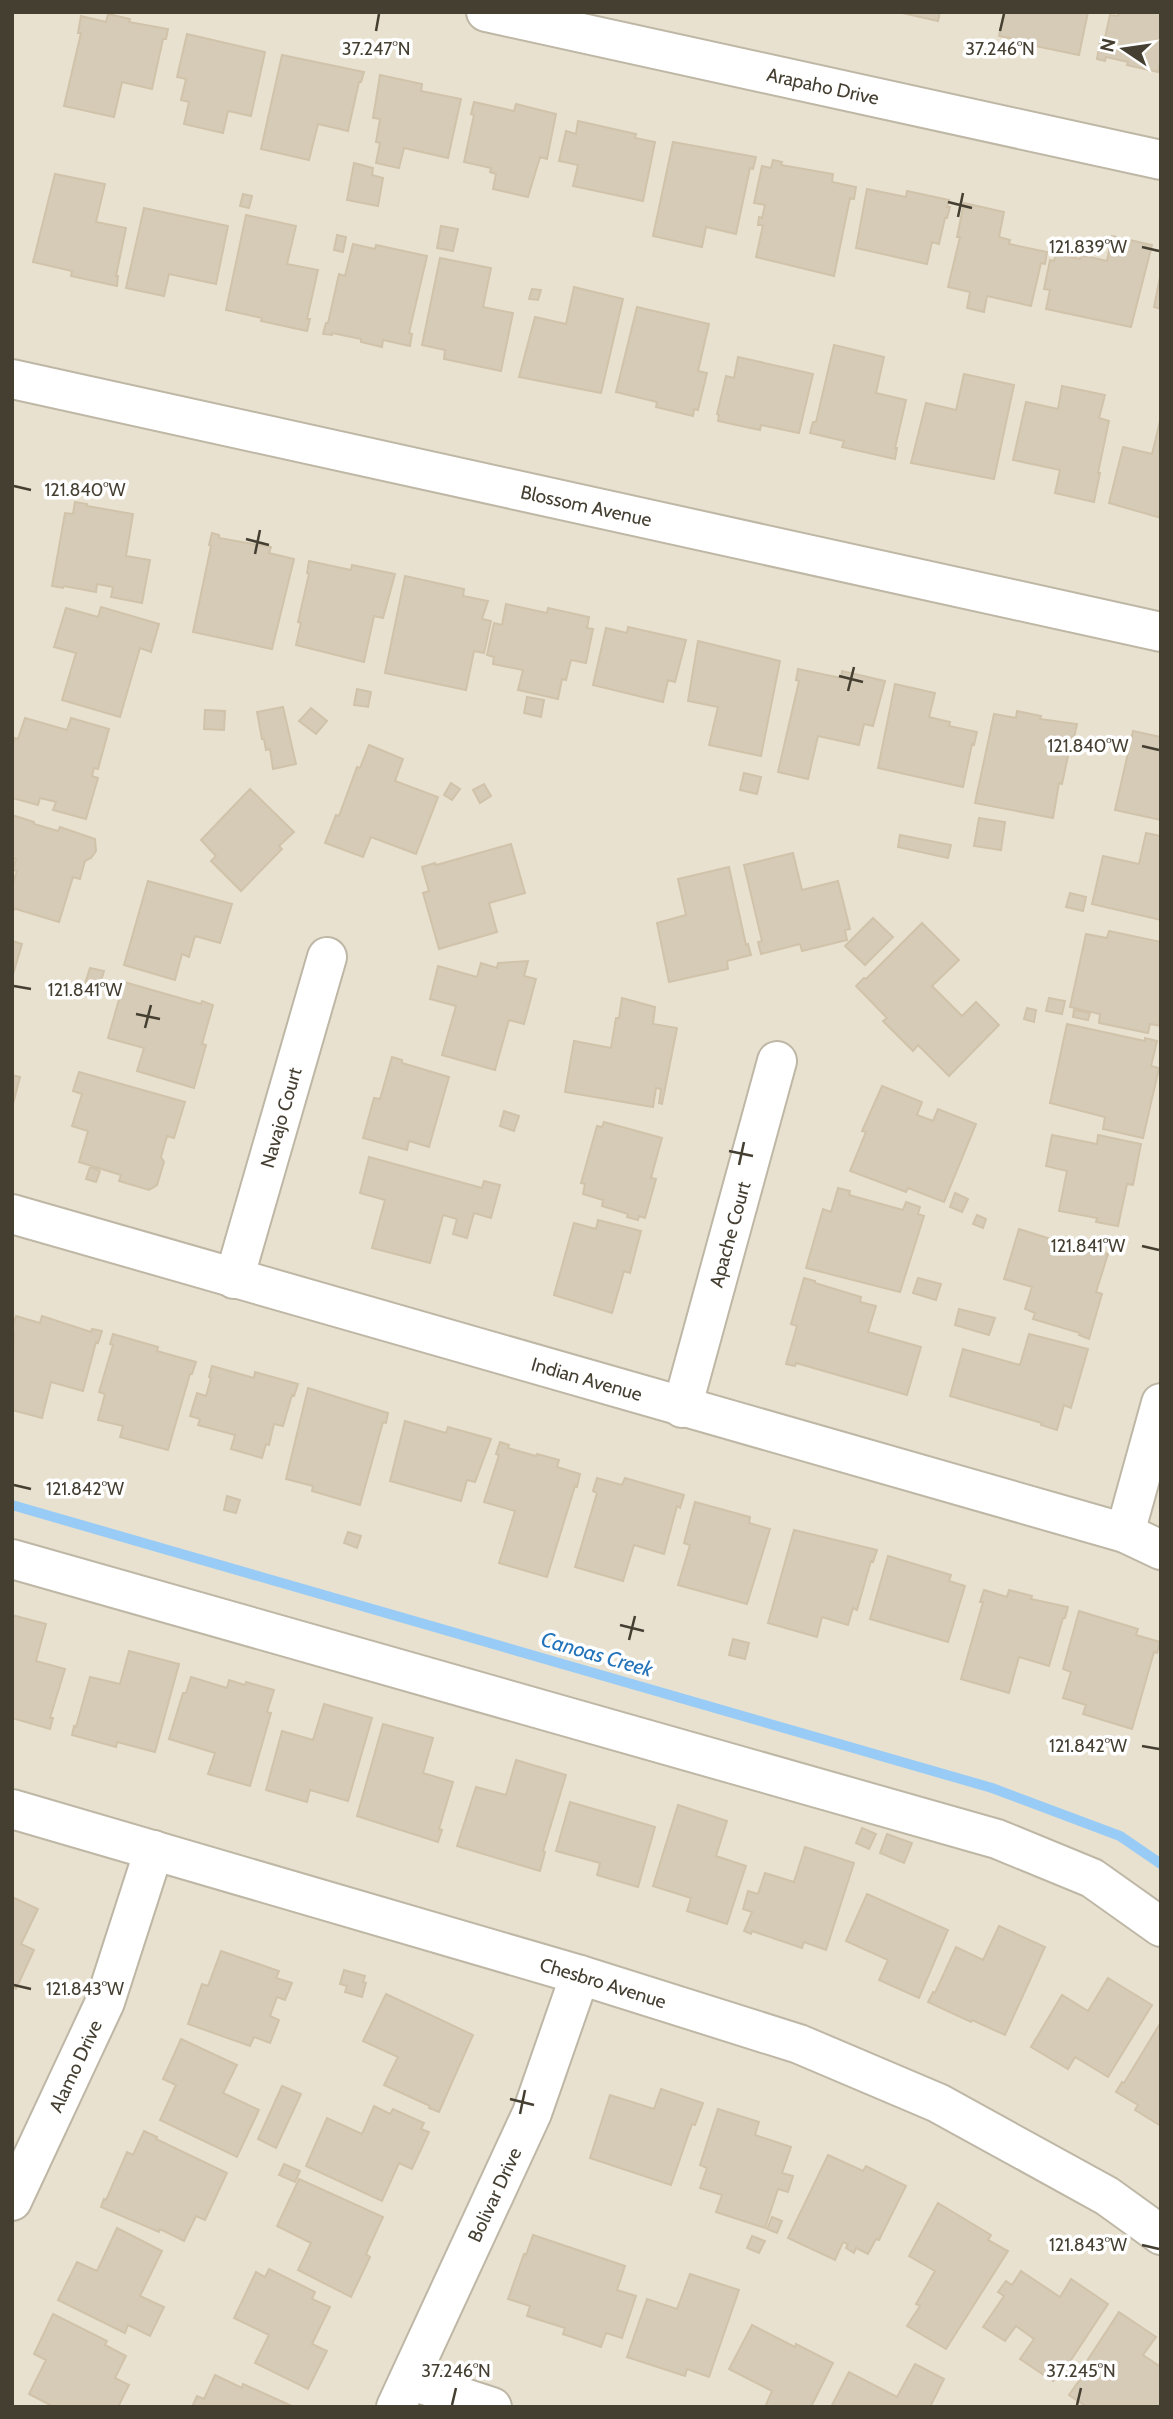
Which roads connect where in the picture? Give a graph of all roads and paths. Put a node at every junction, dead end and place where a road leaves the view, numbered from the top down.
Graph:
1 (486, 12) edge
2 (1161, 160) edge
3 (12, 379) edge
4 (1161, 632) edge
5 (327, 957) dead end
6 (777, 1061) dead end
7 (12, 1214) edge
8 (234, 1279) junction
9 (1161, 1403) edge
10 (682, 1408) junction
11 (1125, 1533) junction
12 (1161, 1550) edge
13 (12, 1559) edge
14 (12, 1809) edge
15 (154, 1850) junction
16 (1161, 1927) edge
17 (580, 1975) junction
18 (12, 2201) edge
19 (1161, 2235) edge
20 (403, 2393) edge
21 (492, 2407) edge

1 - 2 street, Arapaho Drive
3 - 4 street, Blossom Avenue
5 - 8 street, Navajo Court
6 - 10 street, Apache Court
7 - 8 street, Indian Avenue
8 - 10 street, Indian Avenue
9 - 11 street
10 - 11 street, Indian Avenue
11 - 12 street, Indian Avenue
13 - 16 street
14 - 15 street, Chesbro Avenue
15 - 17 street, Chesbro Avenue
15 - 18 street, Alamo Drive
17 - 19 street, Chesbro Avenue
17 - 20 street, Bolivar Drive
20 - 21 street

